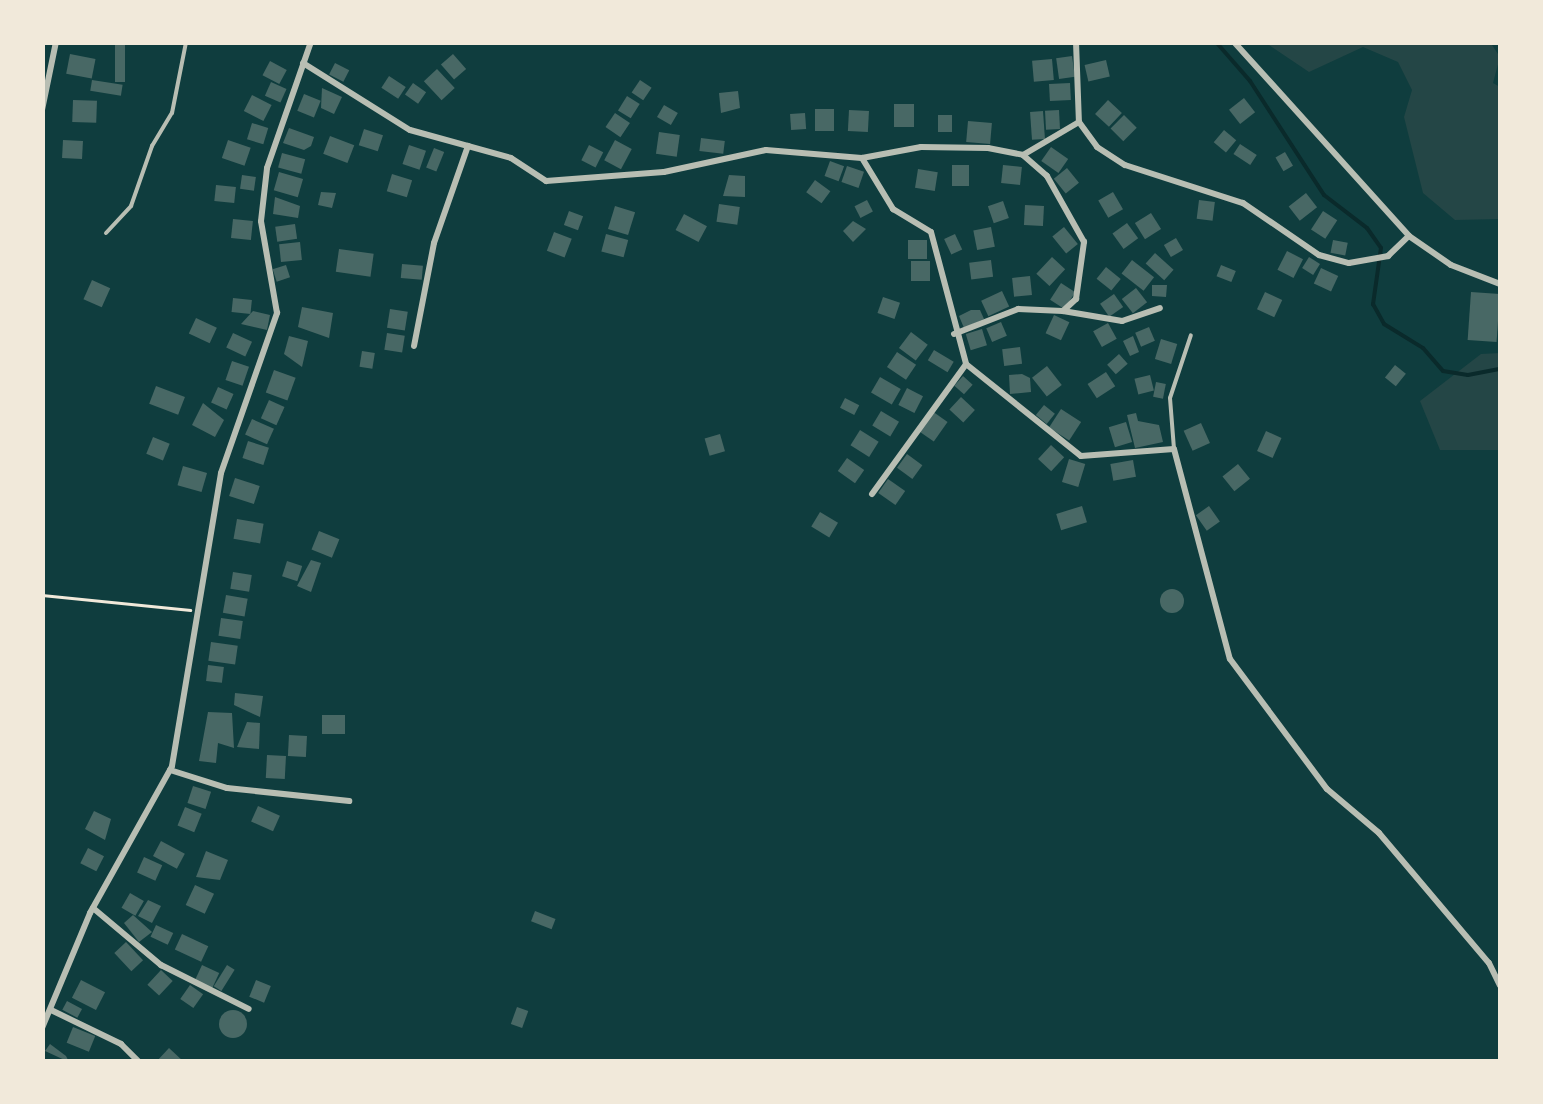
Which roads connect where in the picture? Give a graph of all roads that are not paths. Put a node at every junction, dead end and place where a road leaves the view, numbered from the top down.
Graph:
1 (56, 42) edge
2 (186, 42) edge
3 (310, 42) edge
4 (1076, 42) edge
5 (1234, 42) edge
6 (302, 63) junction
7 (42, 110) edge
8 (1078, 122) junction
9 (468, 146) junction
10 (1023, 155) junction
11 (862, 158) junction
12 (106, 234) dead end
13 (1409, 236) junction
14 (1500, 284) edge
15 (1160, 308) dead end
16 (1063, 311) junction
17 (954, 334) junction
18 (1191, 335) dead end
19 (414, 346) dead end
20 (966, 364) junction
21 (1174, 449) junction
22 (872, 494) dead end
23 (170, 770) junction
24 (349, 801) dead end
25 (93, 908) junction
26 (1500, 986) edge
27 (250, 1009) dead end
28 (50, 1010) junction
29 (42, 1028) edge
30 (139, 1062) edge

1 - 7 street
2 - 12 lane
3 - 6 street
4 - 8 street
5 - 13 street
6 - 9 street
6 - 23 street
8 - 10 street
8 - 13 street
9 - 11 street
9 - 19 street
10 - 11 street
10 - 16 street
11 - 17 street
13 - 14 street
15 - 16 street
16 - 17 street
17 - 20 street
18 - 21 lane
20 - 21 street
20 - 22 street
21 - 26 street
23 - 24 street
23 - 25 street
25 - 27 street
25 - 28 street
28 - 29 street
28 - 30 street

